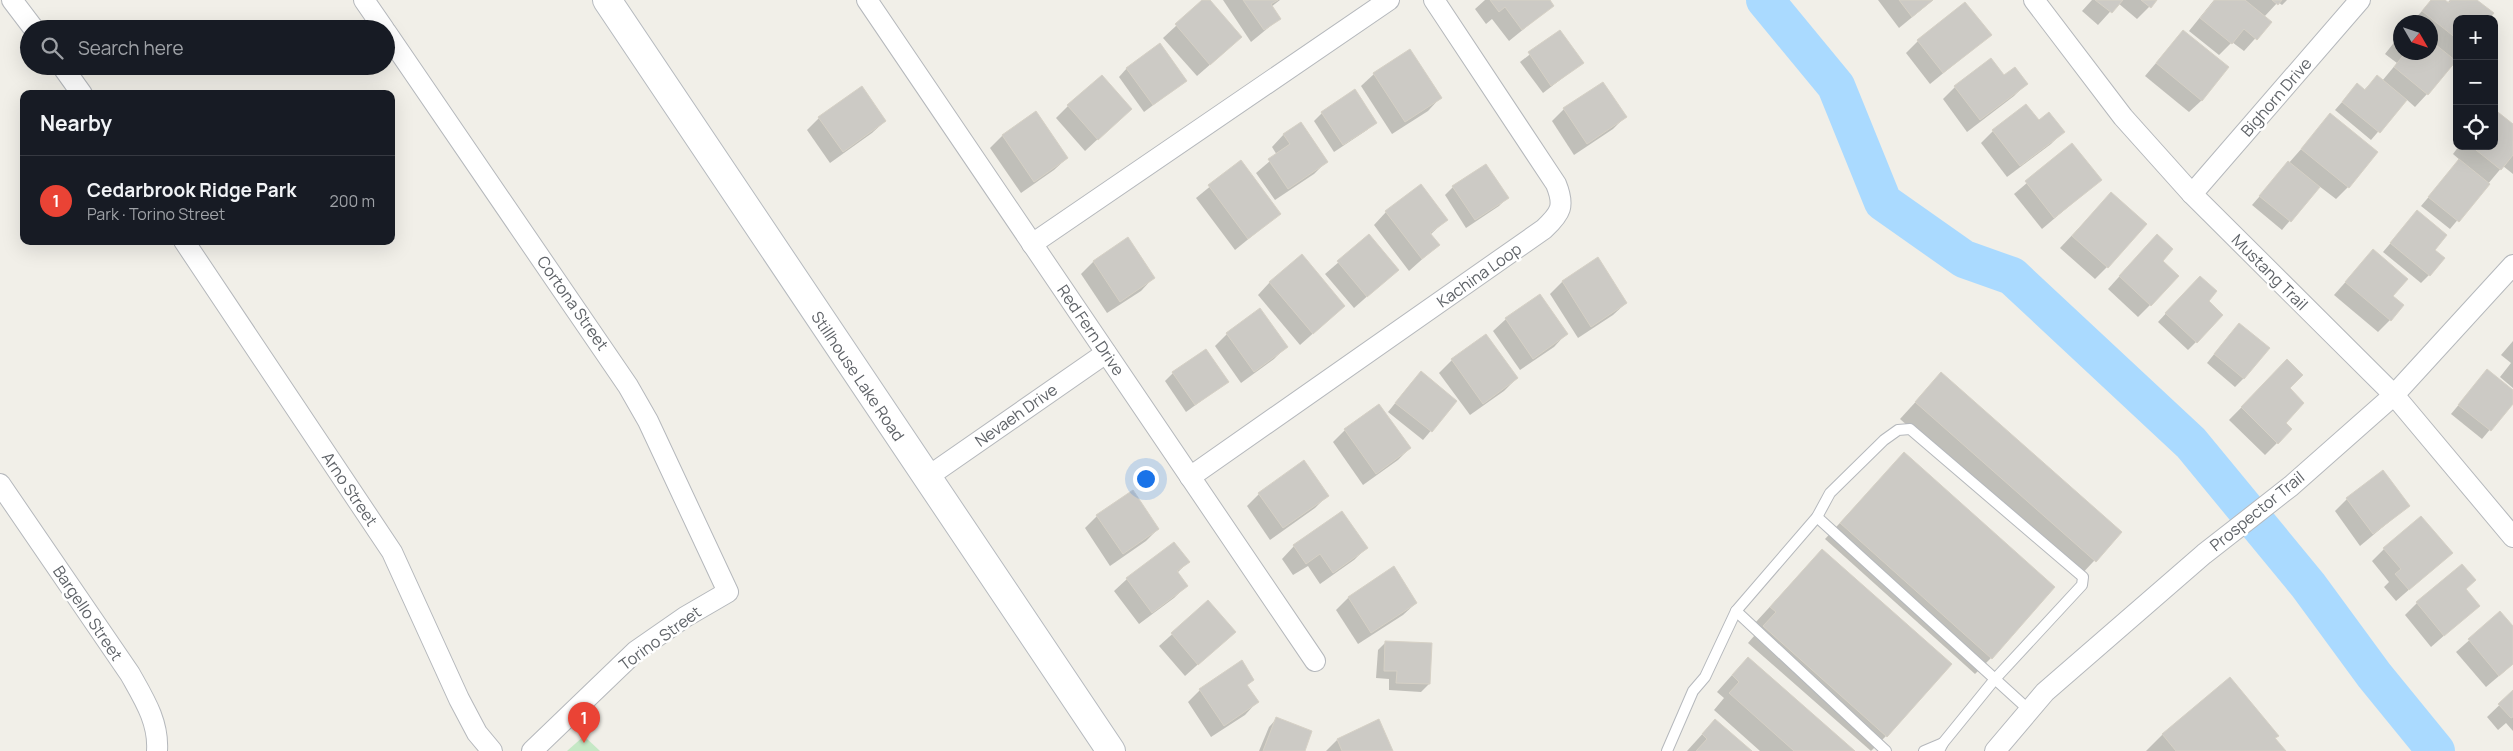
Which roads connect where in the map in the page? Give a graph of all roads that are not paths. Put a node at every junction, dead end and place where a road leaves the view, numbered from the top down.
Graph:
1 (12, 0) edge
2 (364, 0) edge
3 (607, 0) edge
4 (867, 0) edge
5 (1389, 0) edge
6 (1434, 0) edge
7 (2034, 0) edge
8 (2360, 0) edge
9 (27, 20) edge
10 (378, 20) edge
11 (395, 45) edge
12 (68, 75) edge
13 (79, 90) edge
14 (2192, 194) junction
15 (1032, 244) junction
16 (187, 245) edge
17 (2513, 265) edge
18 (1106, 353) junction
19 (2394, 395) junction
20 (1190, 477) junction
21 (926, 478) junction
22 (0, 484) edge
23 (1818, 517) junction
24 (2513, 537) edge
25 (728, 592) joint
26 (1736, 611) junction
27 (1315, 661) dead end
28 (1995, 679) junction
29 (2029, 710) junction
30 (1941, 747) edge
31 (157, 751) edge
32 (492, 751) edge
33 (532, 751) edge
34 (1111, 751) edge
35 (1667, 751) edge
36 (1886, 751) edge
37 (1924, 751) edge
38 (1995, 751) edge

1 - 9 street
2 - 10 street, Cortona Street
3 - 21 main road, Stillhouse Lake Road
4 - 15 street, Red Fern Drive
5 - 15 street
6 - 20 street, Kachina Loop
7 - 14 street, Mustang Trail
8 - 14 street, Bighorn Drive
11 - 25 street, Cortona Street
12 - 13 street
14 - 19 street, Mustang Trail
15 - 18 street, Red Fern Drive
16 - 32 street, Arno Street
17 - 19 street, Prospector Trail
18 - 20 street, Red Fern Drive
18 - 21 street, Nevaeh Drive
19 - 24 street, Mustang Trail
19 - 29 street, Prospector Trail
20 - 27 street, Red Fern Drive
21 - 34 main road, Stillhouse Lake Road
22 - 31 street, Bargello Street
23 - 26 lane
23 - 28 lane
23 - 28 lane
25 - 33 street, Torino Street
26 - 35 lane
26 - 36 lane
28 - 29 lane
28 - 30 lane
29 - 38 street, Prospector Trail
30 - 37 lane

